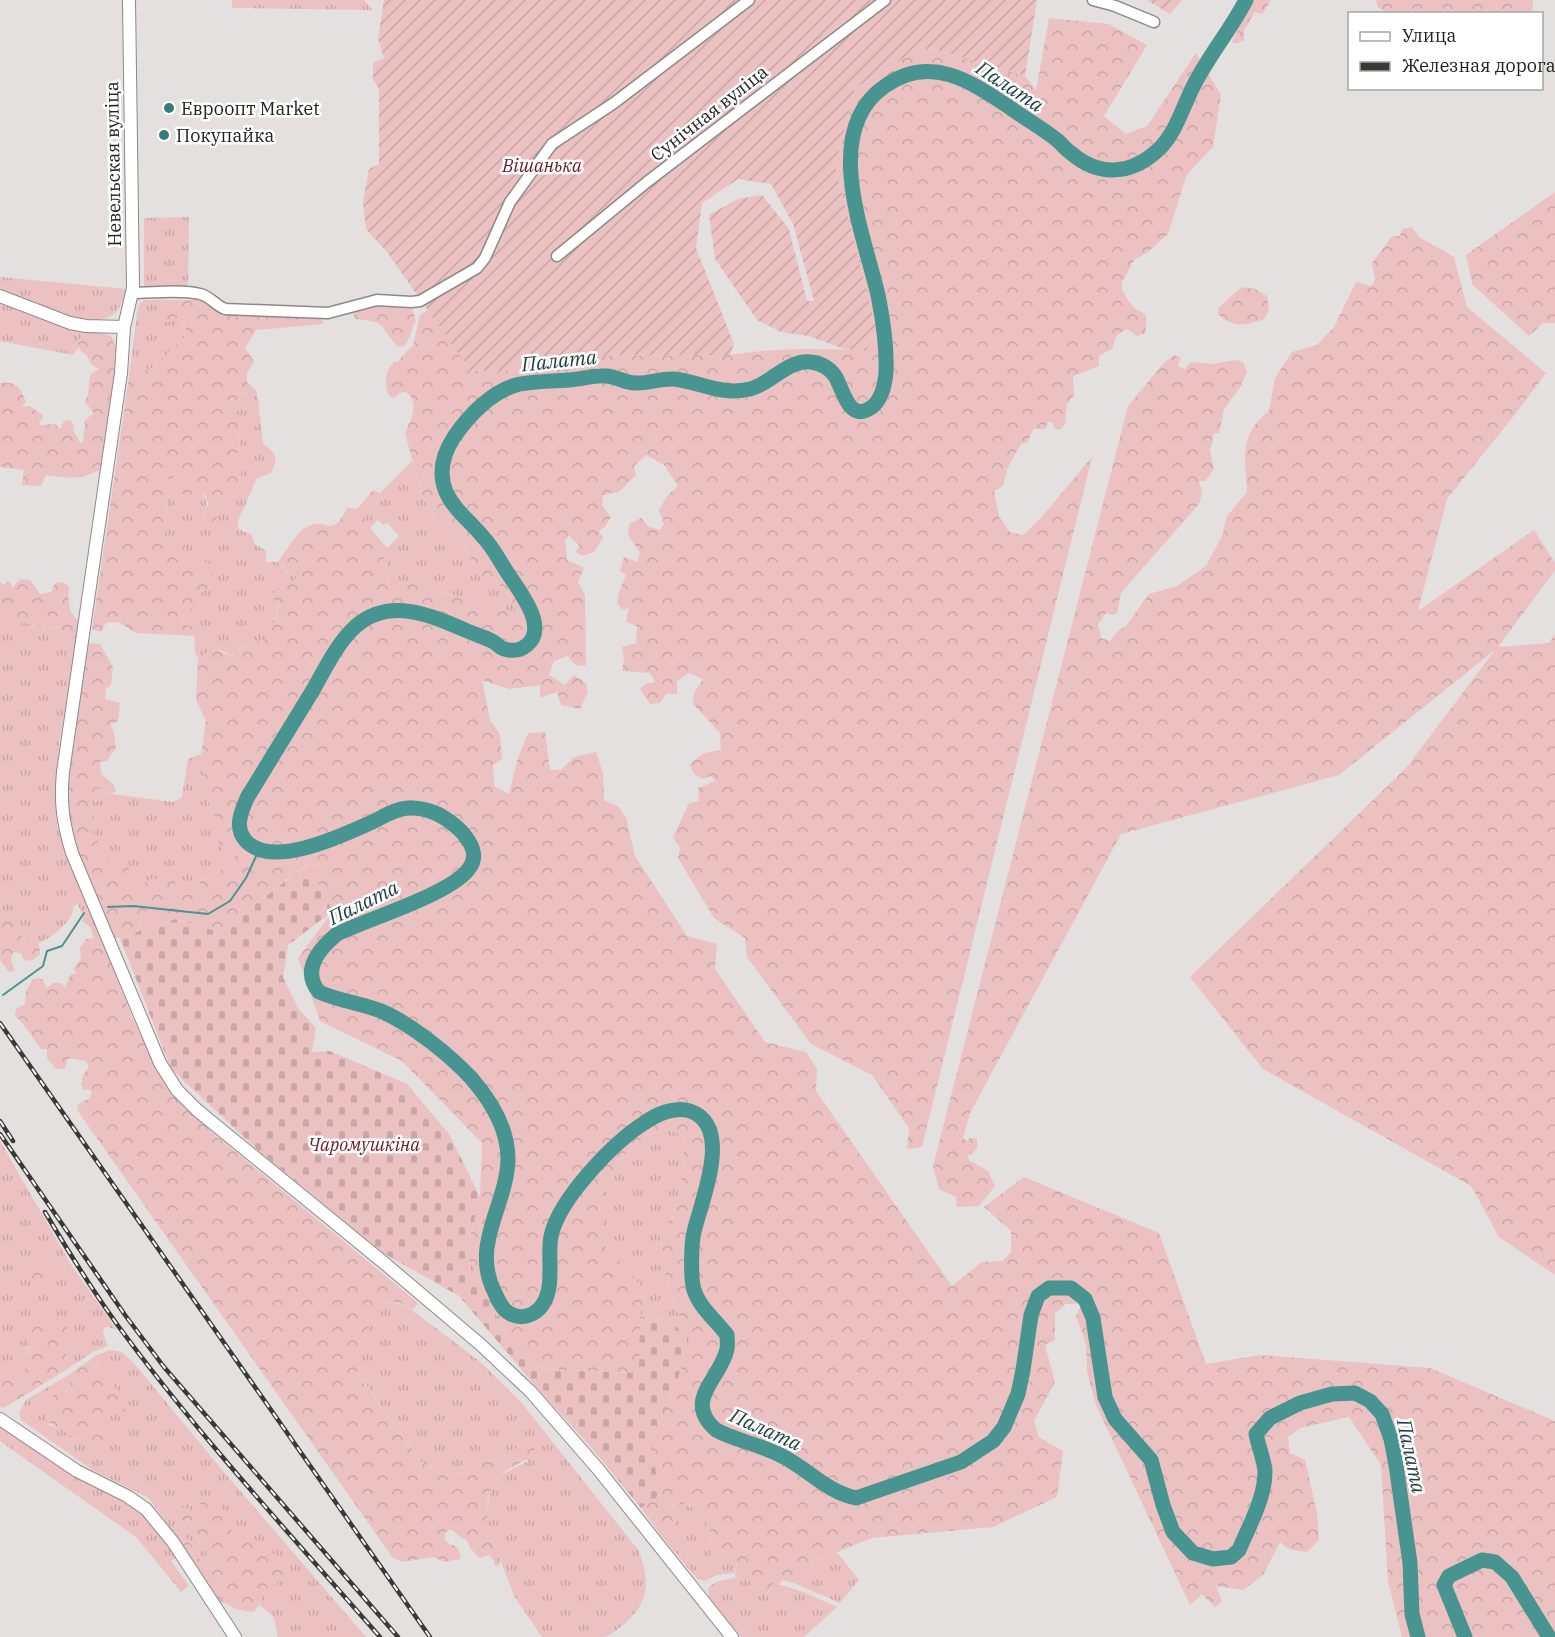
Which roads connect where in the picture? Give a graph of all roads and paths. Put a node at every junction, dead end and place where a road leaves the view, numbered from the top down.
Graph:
1 (129, 0) edge
2 (749, 0) edge
3 (885, 0) edge
4 (1093, 0) edge
5 (1154, 22) dead end
6 (557, 256) dead end
7 (132, 293) junction
8 (0, 296) edge
9 (124, 327) junction
10 (0, 1419) edge
11 (235, 1637) edge
12 (732, 1637) edge

1 - 7 street, Невельская вуліца
2 - 7 street
3 - 6 street, Сунічная вуліца
4 - 5 street
7 - 9 street, Невельская вуліца
8 - 9 street
9 - 12 street, Невельская вуліца
10 - 11 street

